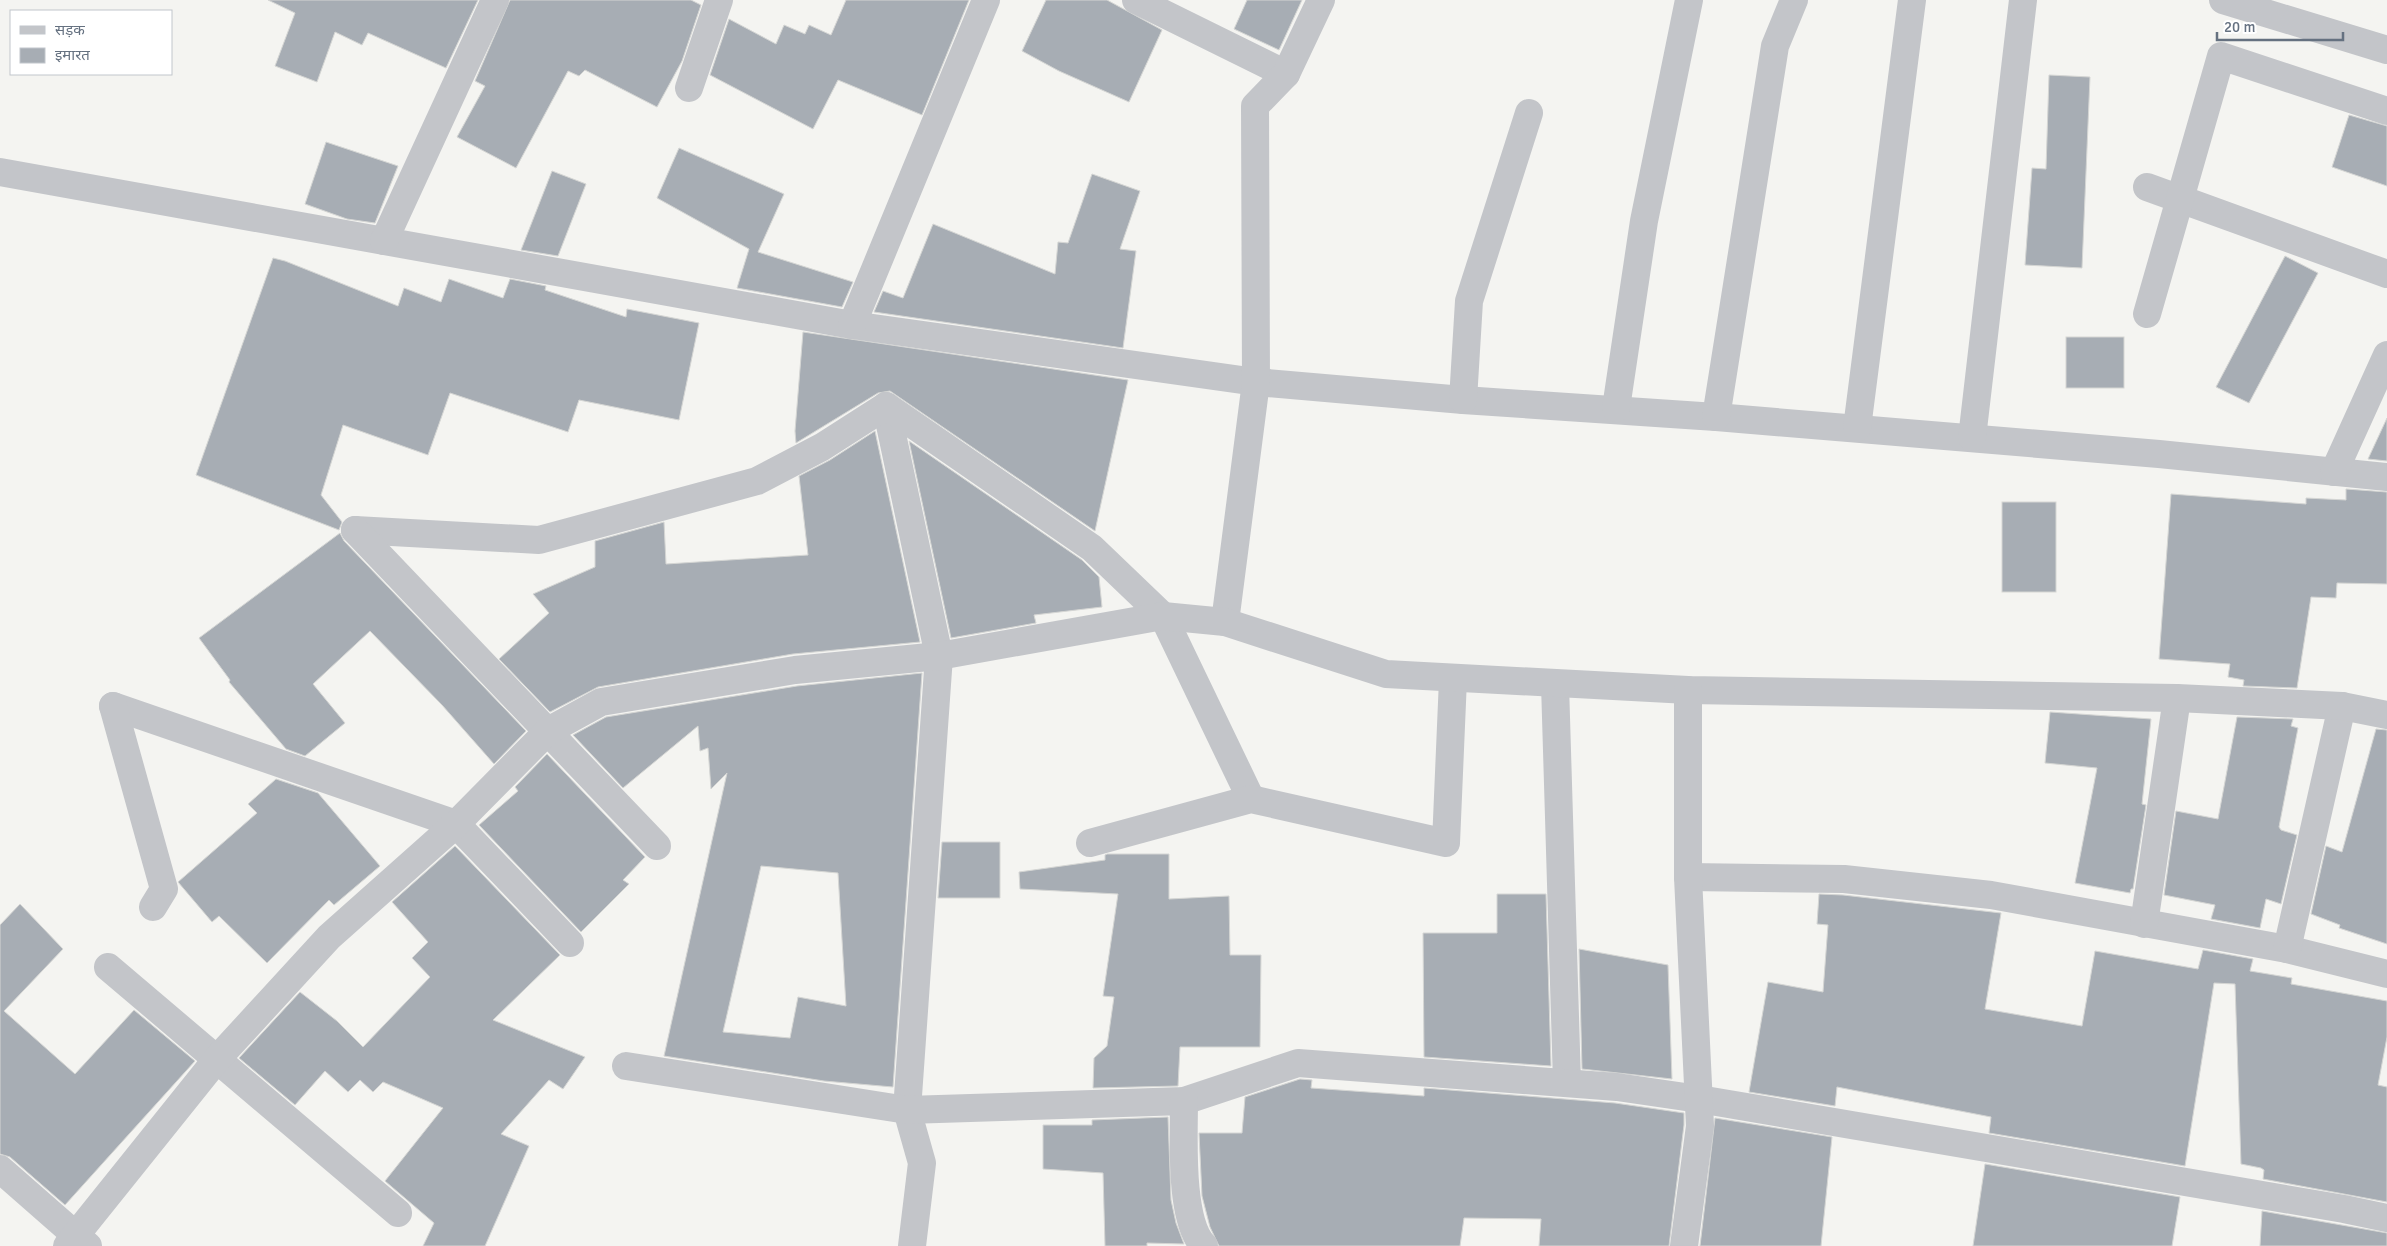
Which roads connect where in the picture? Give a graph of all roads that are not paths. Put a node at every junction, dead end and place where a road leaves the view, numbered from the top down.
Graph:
1 (495, 0) edge
2 (719, 0) edge
3 (986, 0) edge
4 (1136, 0) edge
5 (1321, 0) edge
6 (1689, 0) edge
7 (1794, 0) edge
8 (1912, 0) edge
9 (2023, 0) edge
10 (2223, 0) edge
11 (2387, 50) edge
12 (1286, 74) junction
13 (689, 88) dead end
14 (2387, 111) edge
15 (1529, 113) dead end
16 (0, 172) edge
17 (2147, 187) dead end
18 (2179, 200) junction
19 (384, 241) junction
20 (2387, 274) edge
21 (2147, 314) dead end
22 (852, 325) junction
23 (2387, 355) edge
24 (1256, 382) junction
25 (1463, 400) junction
26 (886, 406) junction
27 (1616, 408) junction
28 (1716, 417) junction
29 (1858, 428) junction
30 (1972, 438) junction
31 (2334, 472) junction
32 (2387, 477) edge
33 (1163, 616) junction
34 (1225, 622) junction
35 (940, 656) junction
36 (1453, 679) junction
37 (1555, 684) junction
38 (1688, 690) junction
39 (2177, 698) junction
40 (2342, 706) junction
41 (2387, 715) edge
42 (548, 731) junction
43 (1251, 799) junction
44 (456, 824) junction
45 (1090, 843) dead end
46 (657, 846) dead end
47 (1688, 877) junction
48 (153, 908) dead end
49 (2144, 924) junction
50 (570, 943) dead end
51 (2287, 949) junction
52 (108, 967) dead end
53 (2387, 974) edge
54 (216, 1059) junction
55 (626, 1066) dead end
56 (1567, 1083) junction
57 (1698, 1099) junction
58 (1184, 1101) junction
59 (907, 1110) junction
60 (0, 1169) edge
61 (398, 1213) dead end
62 (2387, 1218) edge
63 (77, 1242) edge
64 (912, 1246) edge
65 (1204, 1246) edge
66 (1684, 1246) edge

1 - 19 street
2 - 13 street
3 - 22 street
4 - 12 street
5 - 12 street
6 - 27 street
7 - 28 street
8 - 29 street
9 - 30 street
10 - 11 street
12 - 24 street
14 - 18 street
15 - 25 street
16 - 19 street
17 - 18 street
18 - 20 street
18 - 21 street
19 - 22 street
22 - 24 street
23 - 31 street
24 - 25 street
24 - 34 street
25 - 27 street
26 - 33 street
26 - 35 street
26 - 42 street
27 - 28 street
28 - 29 street
29 - 30 street
30 - 31 street
31 - 32 street
33 - 34 street
33 - 35 street
33 - 43 street
34 - 36 street
35 - 42 street
35 - 59 street
36 - 37 street
36 - 43 street
37 - 38 street
37 - 56 street
38 - 39 street
38 - 47 street
39 - 40 street
39 - 49 street
40 - 41 street
40 - 51 street
42 - 44 street
42 - 46 street
43 - 45 street
44 - 48 street
44 - 50 street
44 - 54 street
47 - 49 street
47 - 57 street
49 - 51 street
51 - 53 street
52 - 54 street
54 - 61 street
54 - 63 street
55 - 59 street
56 - 57 street
56 - 58 street
57 - 62 street
57 - 66 street
58 - 59 street
58 - 65 street
59 - 64 street
60 - 63 street

